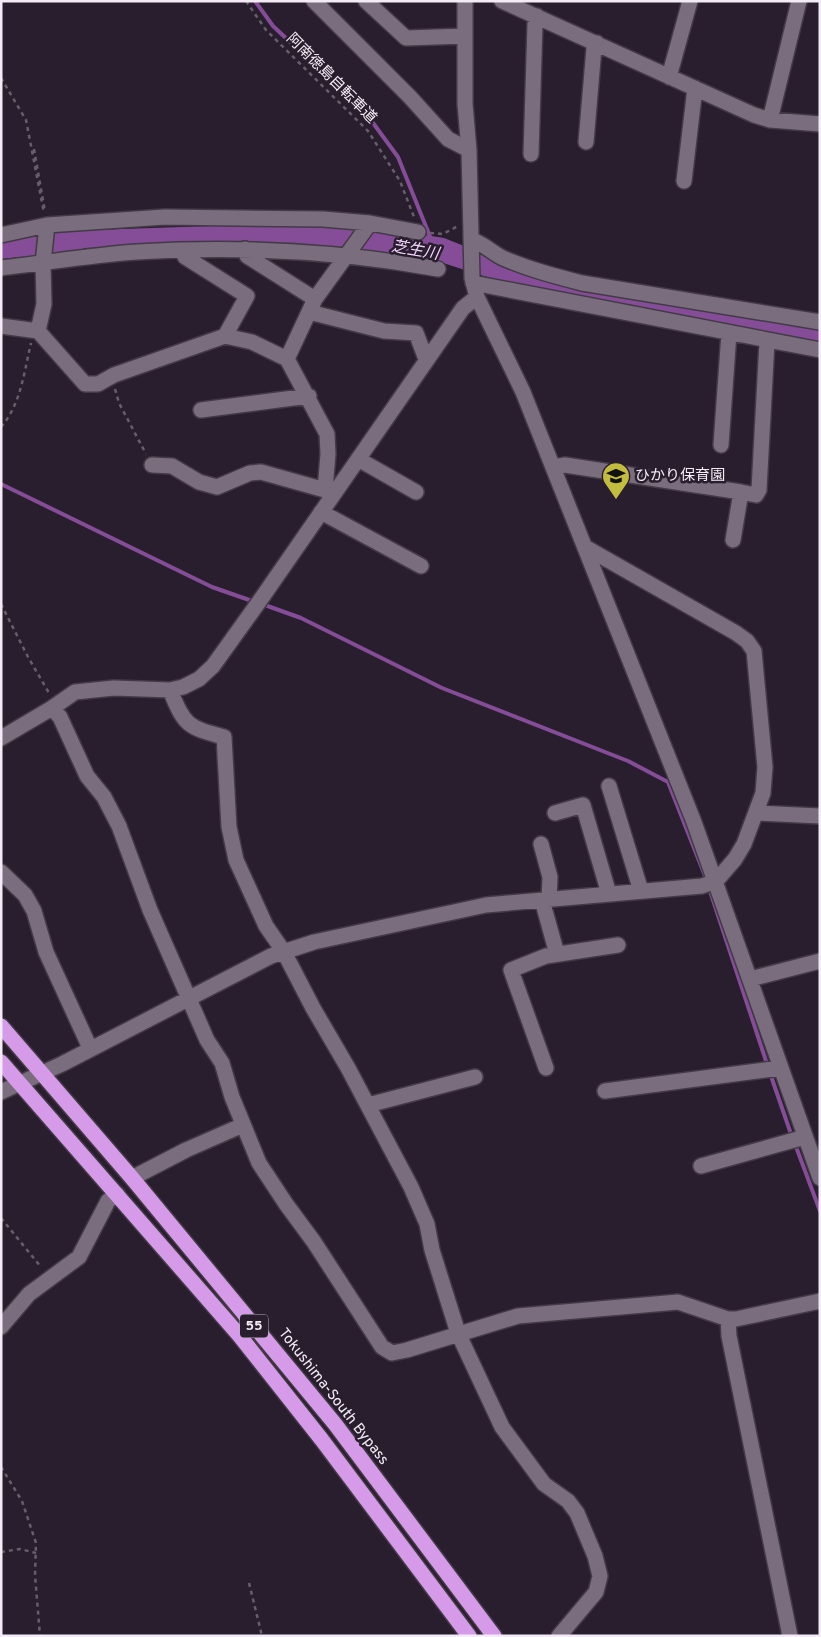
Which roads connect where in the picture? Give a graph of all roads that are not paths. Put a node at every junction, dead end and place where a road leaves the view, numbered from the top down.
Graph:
1 (314, 1) edge
2 (366, 1) edge
3 (465, 1) edge
4 (502, 1) edge
5 (690, 1) edge
6 (799, 1) edge
7 (537, 16) junction
8 (465, 36) junction
9 (597, 42) junction
10 (669, 77) junction
11 (694, 88) junction
12 (770, 120) junction
13 (820, 124) edge
14 (586, 142) dead end
15 (469, 150) junction
16 (531, 154) dead end
17 (684, 181) dead end
18 (369, 225) junction
19 (47, 228) junction
20 (418, 232) road end
21 (1, 235) edge
22 (472, 243) junction
23 (245, 249) junction
24 (183, 251) junction
25 (348, 255) junction
26 (43, 261) junction
27 (1, 268) edge
28 (438, 269) dead end
29 (471, 293) junction
30 (312, 306) junction
31 (820, 322) edge
32 (1, 326) edge
33 (38, 331) junction
34 (729, 333) junction
35 (225, 336) junction
36 (767, 340) junction
37 (820, 350) edge
38 (287, 359) junction
39 (426, 359) junction
40 (309, 396) junction
41 (201, 410) dead end
42 (721, 445) dead end
43 (358, 459) junction
44 (152, 465) road end
45 (554, 468) junction
46 (329, 492) junction
47 (416, 492) dead end
48 (741, 492) junction
49 (321, 512) junction
50 (733, 540) dead end
51 (585, 547) junction
52 (421, 566) dead end
53 (170, 690) junction
54 (55, 706) junction
55 (1, 738) edge
56 (609, 786) dead end
57 (555, 813) dead end
58 (757, 813) junction
59 (820, 816) edge
60 (541, 844) dead end
61 (1, 872) edge
62 (709, 884) junction
63 (641, 891) junction
64 (609, 894) junction
65 (545, 899) junction
66 (618, 945) dead end
67 (284, 952) junction
68 (557, 954) junction
69 (820, 962) edge
70 (750, 979) junction
71 (189, 999) junction
72 (1, 1026) edge
73 (90, 1048) junction
74 (1, 1062) edge
75 (546, 1068) dead end
76 (772, 1069) junction
77 (42, 1071) junction
78 (475, 1077) dead end
79 (20, 1083) junction
80 (605, 1091) dead end
81 (1, 1092) edge
82 (368, 1105) junction
83 (243, 1125) junction
84 (798, 1140) junction
85 (701, 1166) dead end
86 (132, 1178) junction
87 (820, 1178) edge
88 (117, 1194) junction
89 (820, 1301) edge
90 (728, 1318) junction
91 (1, 1327) edge
92 (458, 1334) junction
93 (469, 1636) edge
94 (494, 1636) edge
95 (559, 1636) edge
96 (790, 1636) edge

1 - 15 street
2 - 8 street
3 - 8 street
4 - 7 street
5 - 10 street
6 - 12 street
7 - 9 street
7 - 16 street
8 - 15 street
9 - 10 street
9 - 14 street
10 - 11 street
11 - 12 street
11 - 17 street
12 - 13 street
15 - 22 street
18 - 19 street
18 - 20 street
18 - 25 street
19 - 21 street
19 - 26 street
22 - 29 street
22 - 31 street
23 - 24 street
23 - 25 street
23 - 30 street
24 - 26 street
24 - 35 street
25 - 28 street
25 - 30 street
26 - 27 street
26 - 33 street
29 - 34 street
29 - 39 street
29 - 45 street
30 - 38 street
30 - 39 street
32 - 33 street
33 - 35 street
34 - 36 street
34 - 42 street
35 - 38 street
36 - 37 street
36 - 48 street
38 - 40 street
39 - 43 street
40 - 41 street
40 - 46 street
43 - 46 street
43 - 47 street
44 - 46 street
45 - 48 street
45 - 51 street
46 - 49 street
48 - 50 street
49 - 52 street
49 - 53 street
51 - 58 street
51 - 62 street
53 - 54 street
53 - 67 street
54 - 55 street
54 - 71 street
56 - 63 street
57 - 64 street
58 - 59 street
58 - 62 street
60 - 65 street
61 - 73 street
62 - 63 street
62 - 70 street
63 - 64 street
64 - 65 street
65 - 67 street
65 - 68 street
66 - 68 street
67 - 71 street
67 - 82 street
68 - 75 street
69 - 70 street
70 - 76 street
71 - 73 street
71 - 83 street
72 - 77 highway, Tokushima-South Bypass / 55
73 - 77 street
74 - 79 highway, 55
76 - 80 street
76 - 84 street
77 - 79 street
77 - 86 highway, Tokushima-South Bypass / 55
78 - 82 street
79 - 81 street
79 - 88 highway, 55
82 - 92 street
83 - 86 street
83 - 92 street
84 - 85 street
84 - 87 street
86 - 94 highway, Tokushima-South Bypass / 55
88 - 91 street
88 - 93 highway, 55
89 - 90 street
90 - 92 street
90 - 96 street
92 - 95 street

